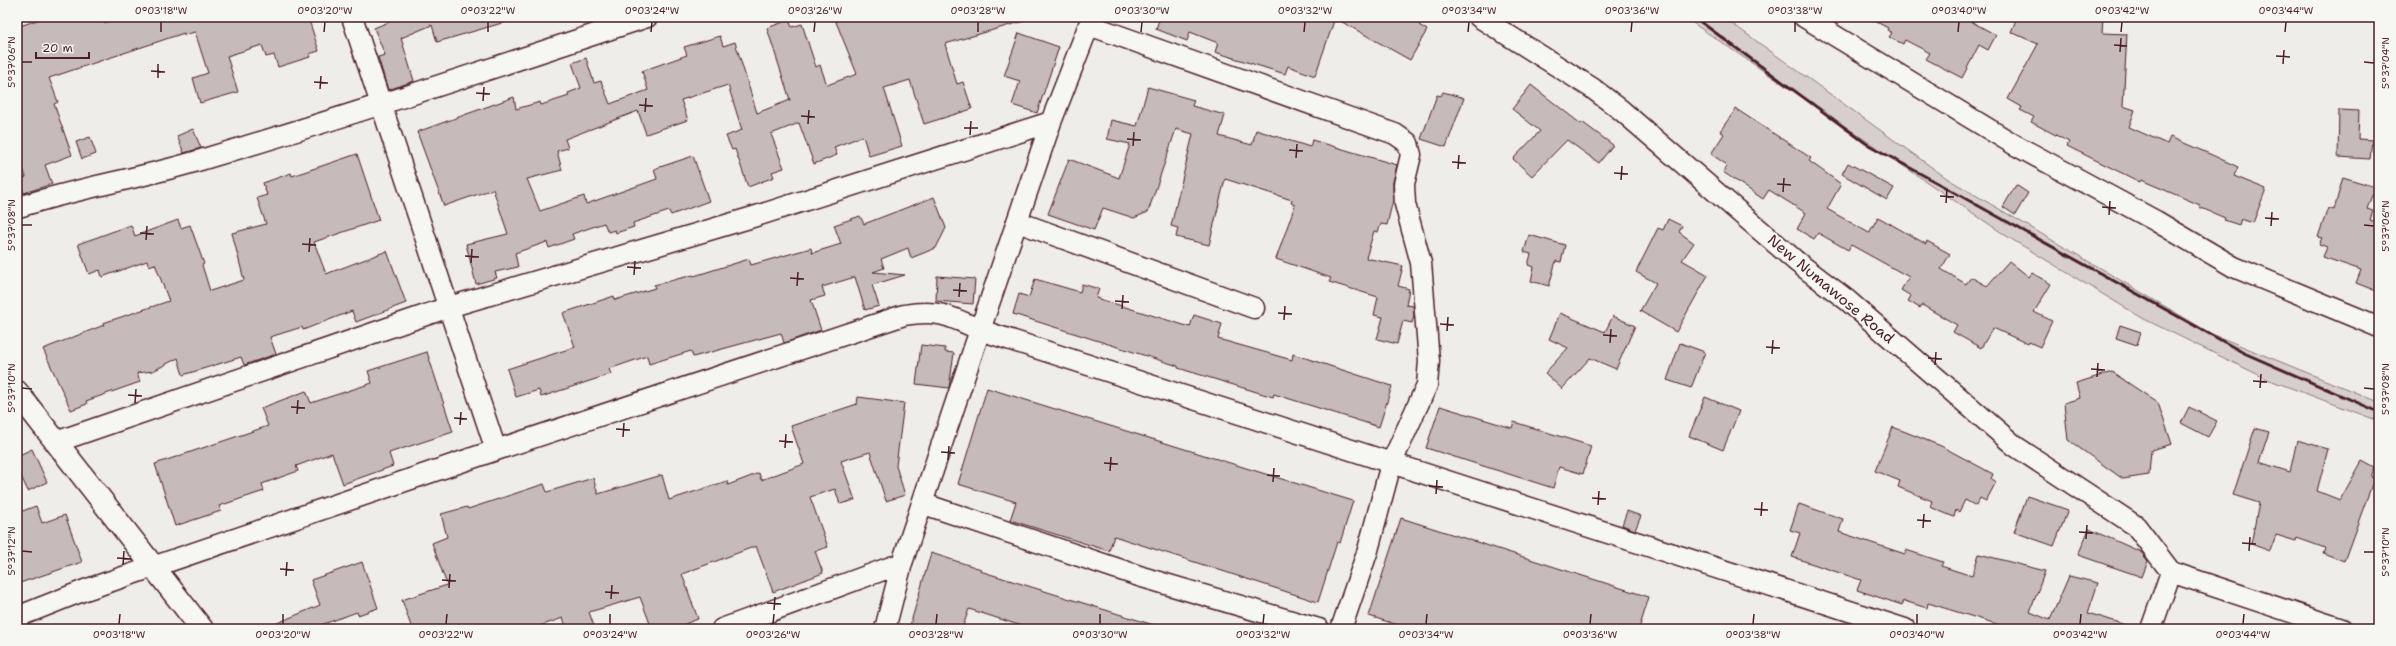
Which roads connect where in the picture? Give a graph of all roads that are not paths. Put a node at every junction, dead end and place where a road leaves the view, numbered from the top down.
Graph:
1 (352, 17) edge
2 (647, 17) edge
3 (1479, 17) edge
4 (1804, 17) edge
5 (1090, 21) edge
6 (382, 104) junction
7 (1051, 122) junction
8 (22, 206) dead end
9 (1018, 222) junction
10 (449, 307) junction
11 (1254, 308) dead end
12 (2379, 327) edge
13 (980, 330) junction
14 (17, 392) edge
15 (56, 442) junction
16 (496, 450) junction
17 (1391, 464) junction
18 (924, 504) junction
19 (902, 563) junction
20 (155, 567) junction
21 (2171, 572) junction
22 (17, 618) edge
23 (202, 629) edge
24 (722, 629) edge
25 (885, 629) edge
26 (1319, 629) edge
27 (1341, 629) edge
28 (1905, 629) edge
29 (2151, 629) edge
30 (2342, 629) edge

1 - 6 street
2 - 6 street
3 - 21 street, New Numawose Road
4 - 12 street
5 - 7 street
5 - 17 street
6 - 8 street
6 - 10 street
7 - 9 street
7 - 10 street
9 - 11 street
9 - 13 street
10 - 15 street
10 - 16 street
13 - 16 street
13 - 17 street
13 - 18 street
14 - 15 street
15 - 20 street
16 - 20 street
17 - 27 street
17 - 28 street
18 - 19 street
18 - 26 street
19 - 24 street
19 - 25 street
20 - 22 street
20 - 23 street
21 - 29 street
21 - 30 street

